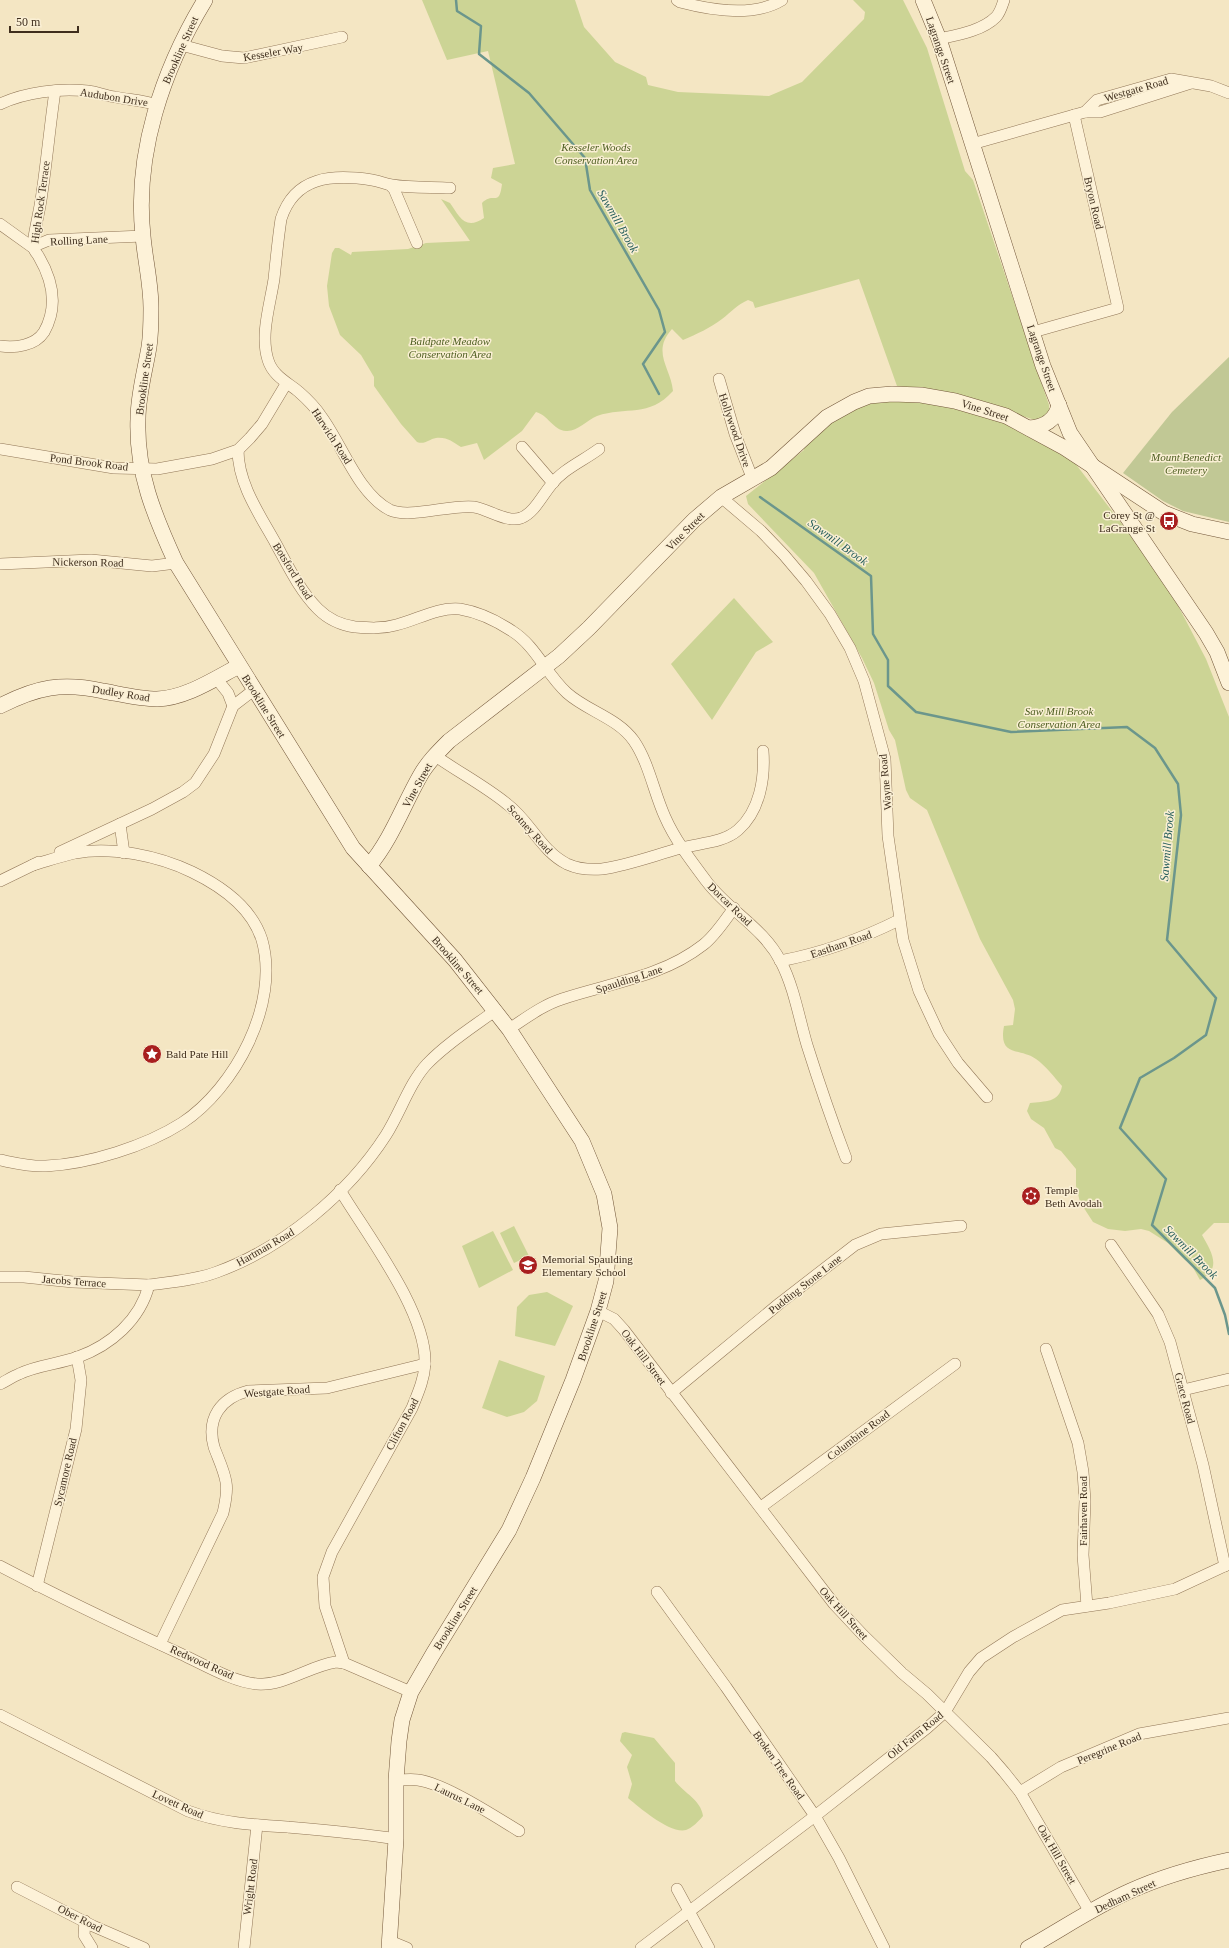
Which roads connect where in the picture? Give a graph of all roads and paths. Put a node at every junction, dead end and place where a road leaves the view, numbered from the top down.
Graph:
1 (204, 0) edge
2 (677, 0) edge
3 (782, 0) edge
4 (923, 0) edge
5 (1004, 0) edge
6 (342, 37) dead end
7 (939, 40) junction
8 (181, 45) junction
9 (55, 91) junction
10 (1229, 93) edge
11 (0, 104) edge
12 (157, 105) junction
13 (1080, 113) junction
14 (972, 144) junction
15 (390, 185) junction
16 (450, 188) dead end
17 (0, 224) edge
18 (142, 236) junction
19 (417, 243) dead end
20 (32, 247) junction
21 (1033, 332) junction
22 (0, 346) edge
23 (719, 379) dead end
24 (286, 384) junction
25 (1059, 406) junction
26 (1029, 428) junction
27 (522, 447) dead end
28 (0, 449) edge
29 (599, 449) dead end
30 (238, 450) junction
31 (1090, 464) junction
32 (140, 468) junction
33 (753, 480) junction
34 (553, 483) junction
35 (721, 497) junction
36 (1147, 503) junction
37 (1129, 520) junction
38 (1229, 532) edge
39 (176, 563) junction
40 (0, 564) edge
41 (238, 666) junction
42 (545, 668) junction
43 (216, 678) junction
44 (1229, 683) edge
45 (255, 689) junction
46 (0, 706) edge
47 (233, 706) junction
48 (763, 752) dead end
49 (434, 756) junction
50 (120, 824) junction
51 (683, 848) junction
52 (124, 853) junction
53 (33, 865) junction
54 (369, 866) junction
55 (0, 881) edge
56 (734, 908) junction
57 (899, 920) junction
58 (780, 961) junction
59 (496, 1010) junction
60 (509, 1029) junction
61 (987, 1097) dead end
62 (846, 1158) dead end
63 (0, 1160) edge
64 (340, 1190) junction
65 (961, 1226) dead end
66 (1111, 1245) dead end
67 (0, 1277) edge
68 (148, 1285) junction
69 (598, 1311) junction
70 (1046, 1349) dead end
71 (77, 1357) junction
72 (425, 1364) junction
73 (955, 1364) dead end
74 (1229, 1379) edge
75 (0, 1384) edge
76 (1183, 1390) junction
77 (671, 1393) junction
78 (761, 1507) junction
79 (1227, 1565) edge
80 (0, 1566) edge
81 (37, 1586) junction
82 (657, 1592) dead end
83 (1087, 1606) junction
84 (160, 1644) junction
85 (344, 1663) junction
86 (411, 1692) junction
87 (945, 1712) junction
88 (0, 1715) edge
89 (1229, 1718) edge
90 (396, 1780) junction
91 (1020, 1792) junction
92 (815, 1816) junction
93 (257, 1825) junction
94 (519, 1830) dead end
95 (396, 1839) junction
96 (1229, 1860) edge
97 (17, 1887) dead end
98 (677, 1889) dead end
99 (689, 1911) junction
100 (1090, 1912) junction
101 (85, 1921) junction
102 (390, 1945) edge
103 (92, 1948) edge
104 (144, 1948) edge
105 (244, 1948) edge
106 (407, 1948) edge
107 (641, 1948) edge
108 (709, 1948) edge
109 (884, 1948) edge
110 (1028, 1948) edge

1 - 8 main road, Brookline Street
2 - 3 street
4 - 7 main road, Lagrange Street
5 - 7 street
6 - 8 street, Kesseler Way
7 - 14 main road, Lagrange Street
8 - 12 main road, Brookline Street
9 - 11 street, Audubon Drive
9 - 12 street, Audubon Drive
9 - 20 street, High Rock Terrace
10 - 13 street, Westgate Road
12 - 18 main road, Brookline Street
13 - 14 street
13 - 21 street, Bryon Road
14 - 21 main road, Lagrange Street
15 - 16 street, Harwich Road
15 - 19 street
15 - 24 street, Harwich Road
17 - 20 street
18 - 20 street, Rolling Lane
18 - 32 main road, Brookline Street
20 - 22 street, High Rock Terrace
21 - 25 main road, Lagrange Street
23 - 33 street, Hollywood Drive
24 - 30 street, Pond Brook Road
24 - 34 street, Harwich Road
25 - 26 main road
25 - 31 main road, Lagrange Street
26 - 31 main road, Vine Street
26 - 33 main road, Vine Street
27 - 34 street
28 - 32 street, Pond Brook Road
29 - 34 street, Harwich Road
30 - 32 street, Pond Brook Road
30 - 42 street, Botsford Road
31 - 36 main road, Vine Street
31 - 37 main road, Lagrange Street
32 - 39 main road, Brookline Street
33 - 35 main road, Vine Street
35 - 42 main road, Vine Street
35 - 57 street, Wayne Road
36 - 37 main road
36 - 38 main road, Vine Street
37 - 44 main road, Lagrange Street
39 - 40 street, Nickerson Road
39 - 41 main road, Brookline Street
41 - 43 main road, Dudley Road
41 - 45 main road, Brookline Street
42 - 49 main road, Vine Street
42 - 51 street, Dorcar Road
43 - 46 main road, Dudley Road
43 - 47 street
45 - 47 street
45 - 54 main road, Brookline Street
47 - 50 street
48 - 51 street, Scotney Road
49 - 51 street, Scotney Road
49 - 54 main road, Vine Street
50 - 52 street
50 - 53 street
51 - 56 street, Dorcar Road
52 - 53 street
52 - 63 street
53 - 55 street
54 - 59 main road, Brookline Street
56 - 58 street, Dorcar Road
56 - 60 street, Spaulding Lane
57 - 58 street, Eastham Road
57 - 61 street, Wayne Road
58 - 62 street, Dorcar Road
59 - 60 main road, Brookline Street
59 - 64 street, Hartman Road
60 - 69 main road, Brookline Street
64 - 68 street, Hartman Road
64 - 72 street, Clifton Road
65 - 77 street, Pudding Stone Lane
66 - 76 street, Grace Road
67 - 68 street, Jacobs Terrace
68 - 71 street
69 - 77 street, Oak Hill Street
69 - 86 main road, Brookline Street
70 - 83 street, Fairhaven Road
71 - 75 street
71 - 81 street, Sycamore Road
72 - 84 street, Westgate Road
72 - 85 street, Clifton Road
73 - 78 street, Columbine Road
74 - 76 street
76 - 79 street, Grace Road
77 - 78 street, Oak Hill Street
78 - 87 street, Oak Hill Street
79 - 83 street, Old Farm Road
80 - 81 street, Redwood Road
81 - 84 street, Redwood Road
82 - 92 street, Broken Tree Road
83 - 87 street, Old Farm Road
84 - 85 street, Redwood Road
85 - 86 street, Redwood Road
86 - 90 main road, Brookline Street
87 - 91 street, Oak Hill Street
87 - 92 street, Old Farm Road
88 - 93 street, Lovett Road
89 - 91 street, Peregrine Road
90 - 94 street, Laurus Lane
90 - 95 main road, Brookline Street
91 - 100 street, Oak Hill Street
92 - 99 street, Old Farm Road
92 - 109 street, Broken Tree Road
93 - 95 street, Lovett Road
93 - 105 street, Wright Road
95 - 102 main road, Brookline Street
96 - 100 main road, Dedham Street
97 - 101 street, Ober Road
98 - 99 street
99 - 107 street, Old Farm Road
99 - 108 street
100 - 110 main road, Dedham Street
101 - 103 street
101 - 104 street, Ober Road
102 - 106 street

